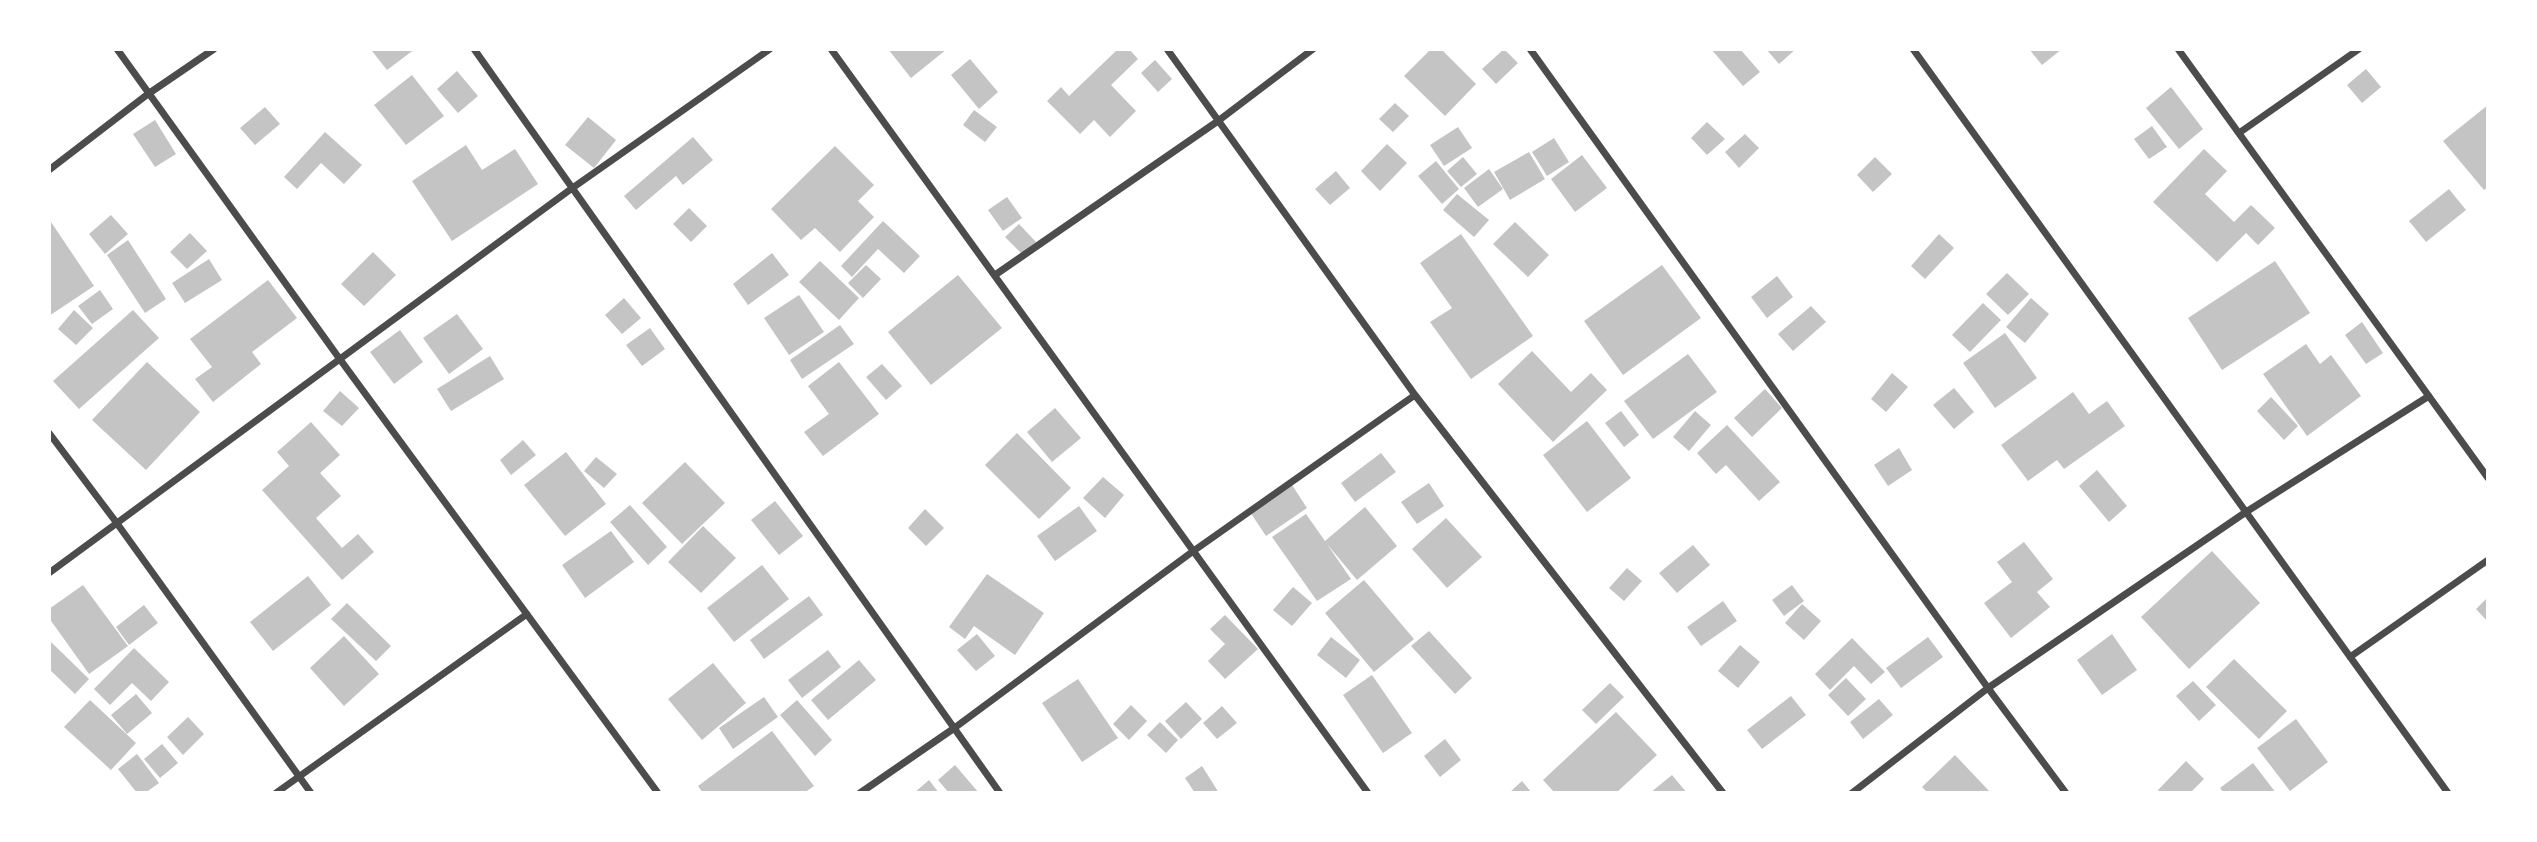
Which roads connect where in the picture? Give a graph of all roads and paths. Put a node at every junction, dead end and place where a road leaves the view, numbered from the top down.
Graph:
1 (117, 49) edge
2 (214, 49) edge
3 (474, 49) edge
4 (770, 49) edge
5 (831, 49) edge
6 (1167, 49) edge
7 (1313, 49) edge
8 (1530, 49) edge
9 (1913, 49) edge
10 (2178, 49) edge
11 (2360, 49) edge
12 (148, 94) junction
13 (1218, 121) junction
14 (2239, 133) junction
15 (49, 170) edge
16 (571, 189) junction
17 (995, 275) junction
18 (339, 358) junction
19 (1415, 395) junction
20 (2430, 396) junction
21 (49, 433) edge
22 (2488, 478) edge
23 (2246, 512) junction
24 (117, 522) junction
25 (1192, 552) junction
26 (2488, 560) edge
27 (49, 573) edge
28 (527, 614) junction
29 (2350, 657) junction
30 (1988, 688) junction
31 (953, 729) junction
32 (299, 776) junction
33 (276, 793) edge
34 (311, 793) edge
35 (658, 793) edge
36 (860, 793) edge
37 (1000, 793) edge
38 (1368, 793) edge
39 (1723, 793) edge
40 (1853, 793) edge
41 (2066, 793) edge
42 (2448, 793) edge

1 - 12 street
2 - 12 street
3 - 16 street
4 - 16 street
5 - 17 street
6 - 13 street
7 - 13 street
8 - 30 street
9 - 23 street
10 - 14 street
11 - 14 street
12 - 15 street
12 - 18 street
13 - 17 street
13 - 19 street
14 - 20 street
16 - 18 street
16 - 31 street
17 - 25 street
18 - 24 street
18 - 28 street
19 - 25 street
19 - 39 street
20 - 22 street
20 - 23 street
21 - 24 street
23 - 29 street
23 - 30 street
24 - 27 street
24 - 32 street
25 - 31 street
25 - 38 street
26 - 29 street
28 - 32 street
28 - 35 street
29 - 42 street
30 - 40 street
30 - 41 street
31 - 36 street
31 - 37 street
32 - 33 street
32 - 34 street

